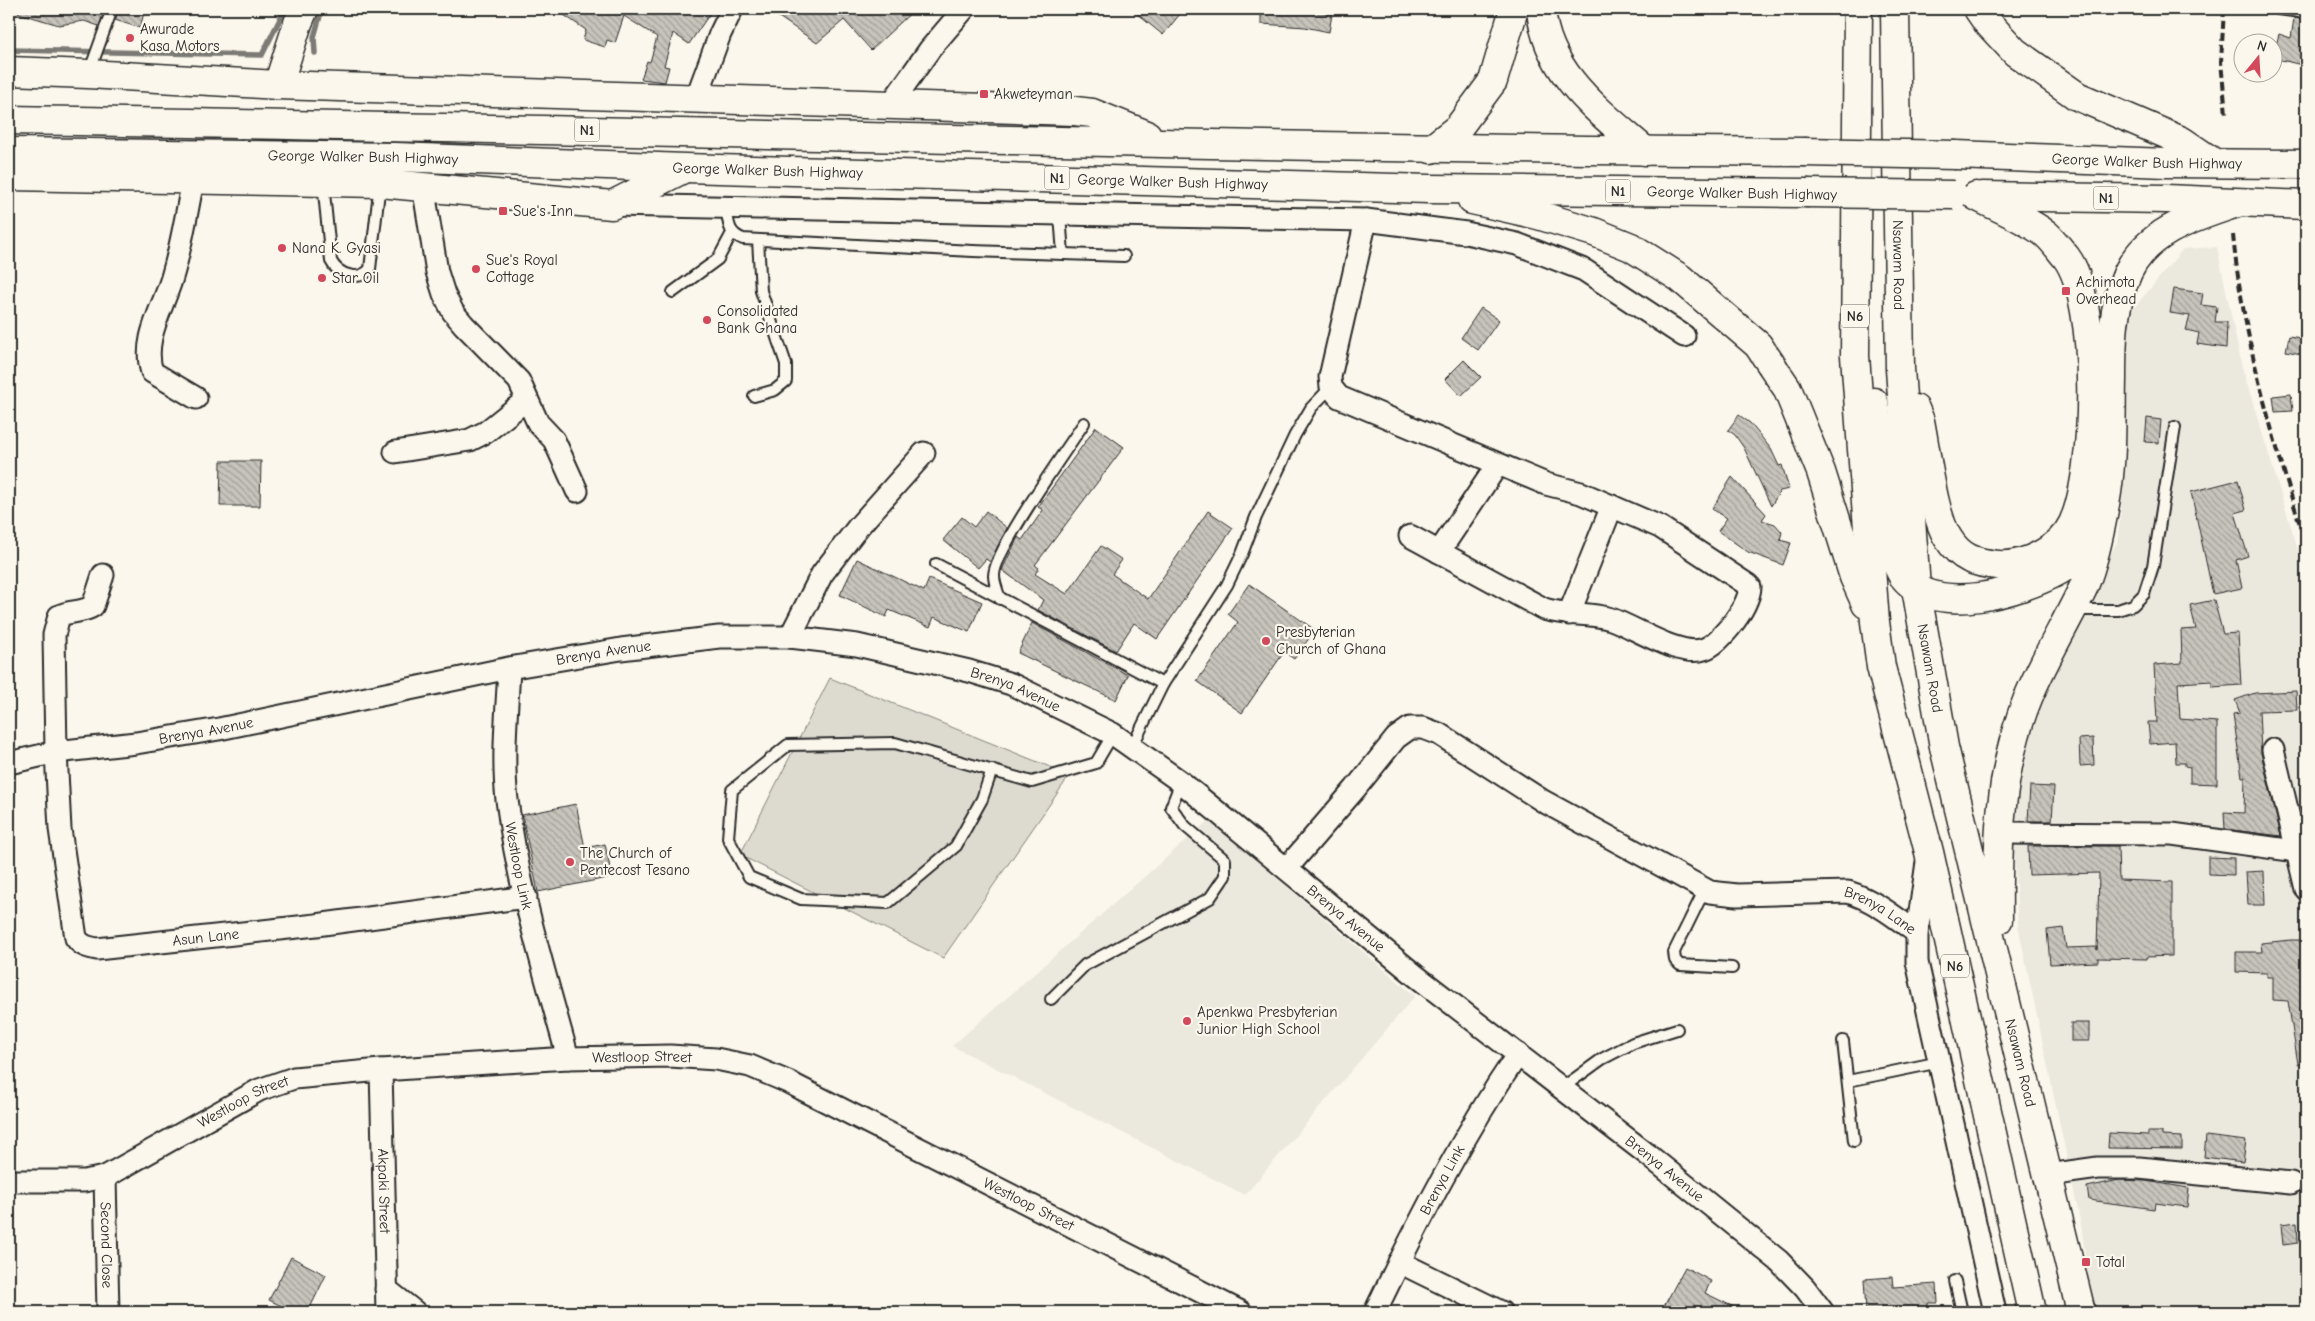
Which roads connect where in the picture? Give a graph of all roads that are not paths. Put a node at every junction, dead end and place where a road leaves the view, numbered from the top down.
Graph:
1 (112, 9) edge
2 (304, 9) edge
3 (732, 9) edge
4 (964, 9) edge
5 (1514, 9) edge
6 (1541, 9) edge
7 (1858, 9) edge
8 (1895, 9) edge
9 (1978, 9) edge
10 (2278, 9) edge
11 (2306, 13) edge
12 (9, 71) edge
13 (88, 74) junction
14 (278, 85) junction
15 (696, 99) junction
16 (891, 104) junction
17 (9, 120) edge
18 (1165, 142) junction
19 (1431, 149) junction
20 (1645, 151) junction
21 (9, 152) edge
22 (2213, 162) junction
23 (2306, 164) edge
24 (685, 168) junction
25 (9, 176) edge
26 (193, 180) junction
27 (323, 182) junction
28 (380, 182) junction
29 (423, 185) junction
30 (1429, 189) junction
31 (1965, 196) junction
32 (2237, 203) junction
33 (612, 204) junction
34 (2306, 205) edge
35 (726, 208) junction
36 (1060, 215) junction
37 (1366, 220) junction
38 (732, 233) junction
39 (758, 240) junction
40 (1063, 254) junction
41 (1124, 256) dead end
42 (673, 292) dead end
43 (1684, 336) dead end
44 (1855, 356) junction
45 (1900, 369) junction
46 (1331, 387) junction
47 (754, 396) dead end
48 (196, 398) dead end
49 (526, 400) junction
50 (1084, 423) dead end
51 (2175, 427) dead end
52 (396, 452) dead end
53 (924, 453) dead end
54 (1498, 464) junction
55 (576, 492) dead end
56 (1612, 506) junction
57 (2099, 531) junction
58 (1410, 536) dead end
59 (1439, 552) junction
60 (936, 564) dead end
61 (103, 575) dead end
62 (1916, 588) junction
63 (1000, 598) junction
64 (2072, 609) junction
65 (1568, 614) junction
66 (1874, 622) junction
67 (790, 637) junction
68 (509, 668) junction
69 (1163, 684) junction
70 (1113, 734) junction
71 (1132, 747) junction
72 (2273, 750) dead end
73 (56, 752) junction
74 (9, 763) edge
75 (992, 770) junction
76 (1181, 782) junction
77 (1999, 833) junction
78 (2296, 851) junction
79 (1929, 852) junction
80 (1286, 868) junction
81 (1705, 889) junction
82 (2306, 889) edge
83 (526, 897) junction
84 (1917, 933) junction
85 (1998, 965) junction
86 (1732, 968) dead end
87 (1051, 999) dead end
88 (1677, 1029) dead end
89 (1843, 1042) dead end
90 (1518, 1054) junction
91 (568, 1058) junction
92 (1940, 1062) junction
93 (381, 1070) junction
94 (1848, 1081) junction
95 (1562, 1088) junction
96 (1854, 1141) dead end
97 (2048, 1175) junction
98 (105, 1178) junction
99 (9, 1181) edge
100 (2291, 1183) dead end
101 (1399, 1262) junction
102 (1955, 1281) dead end
103 (386, 1289) junction
104 (108, 1312) edge
105 (387, 1312) edge
106 (416, 1312) edge
107 (1241, 1312) edge
108 (1375, 1312) edge
109 (1501, 1312) edge
110 (1824, 1312) edge
111 (1962, 1312) edge
112 (1995, 1312) edge
113 (2032, 1312) edge
114 (2080, 1312) edge

1 - 13 lane
2 - 14 main road
3 - 15 street
4 - 16 street
5 - 19 main road
6 - 20 main road
7 - 44 main road, N6
8 - 45 main road, Nsawam Road
9 - 22 main road
10 - 11 lane
12 - 13 main road
13 - 14 main road
14 - 15 main road
15 - 16 main road
16 - 18 main road
17 - 18 main road, George Walker Bush Highway / N1
18 - 19 main road, George Walker Bush Highway / N1
19 - 20 main road, George Walker Bush Highway / N1
20 - 22 main road, George Walker Bush Highway / N1, bridge
21 - 24 main road, George Walker Bush Highway / N1
22 - 23 main road, George Walker Bush Highway / N1
24 - 30 main road, George Walker Bush Highway / N1
24 - 33 main road
25 - 26 main road
26 - 27 main road
26 - 48 street
27 - 28 main road
27 - 28 lane
28 - 29 main road
29 - 33 main road
29 - 49 street
30 - 31 main road, George Walker Bush Highway / N1, bridge
30 - 66 main road
31 - 32 main road, George Walker Bush Highway / N1
31 - 45 main road
32 - 34 main road, George Walker Bush Highway / N1
32 - 57 main road
33 - 35 street
35 - 36 street
35 - 38 lane
36 - 37 street
36 - 40 lane
37 - 43 street
37 - 46 street
38 - 39 lane
38 - 42 lane
39 - 40 lane
39 - 47 lane
40 - 41 lane
44 - 62 main road
44 - 66 main road, N6
45 - 62 main road, Nsawam Road
46 - 54 street
46 - 69 lane
49 - 52 street
49 - 55 street
50 - 63 lane
51 - 64 lane
53 - 67 street
54 - 56 street
54 - 59 street
56 - 65 street
56 - 65 street
57 - 62 main road
57 - 64 main road
58 - 59 street
59 - 65 street
60 - 63 lane
61 - 73 street
62 - 85 main road, Nsawam Road
63 - 69 lane
64 - 77 main road
66 - 79 main road, N6
67 - 68 street, Brenya Avenue
67 - 70 street, Brenya Avenue
68 - 73 street, Brenya Avenue
68 - 83 street, Westloop Link
69 - 71 lane
70 - 71 street, Brenya Avenue
70 - 75 lane
71 - 76 street, Brenya Avenue
72 - 78 street
73 - 74 street, Brenya Avenue
73 - 83 street, Asun Lane
75 - 75 lane
76 - 80 street, Brenya Avenue
76 - 87 lane
77 - 78 street
77 - 85 main road
78 - 82 street
79 - 84 street
79 - 113 main road, N6
80 - 81 street, Brenya Lane
80 - 90 street, Brenya Avenue
81 - 84 street, Brenya Lane
81 - 86 lane
83 - 91 street, Westloop Link
84 - 92 street, Brenya Lane
85 - 97 main road, Nsawam Road
88 - 95 lane
89 - 94 lane
90 - 95 street, Brenya Avenue
90 - 101 street, Brenya Link
91 - 93 street, Westloop Street
91 - 107 street, Westloop Street
92 - 94 lane
92 - 112 street, Brenya Lane
93 - 98 street, Westloop Street
93 - 103 street, Akpaki Street
94 - 96 lane
95 - 110 street, Brenya Avenue
97 - 100 street
97 - 114 main road, Nsawam Road
98 - 99 street, Westloop Street
98 - 104 street, Second Close
101 - 108 street, Brenya Link
101 - 109 street
102 - 111 lane
103 - 105 street, Akpaki Street
103 - 106 street

